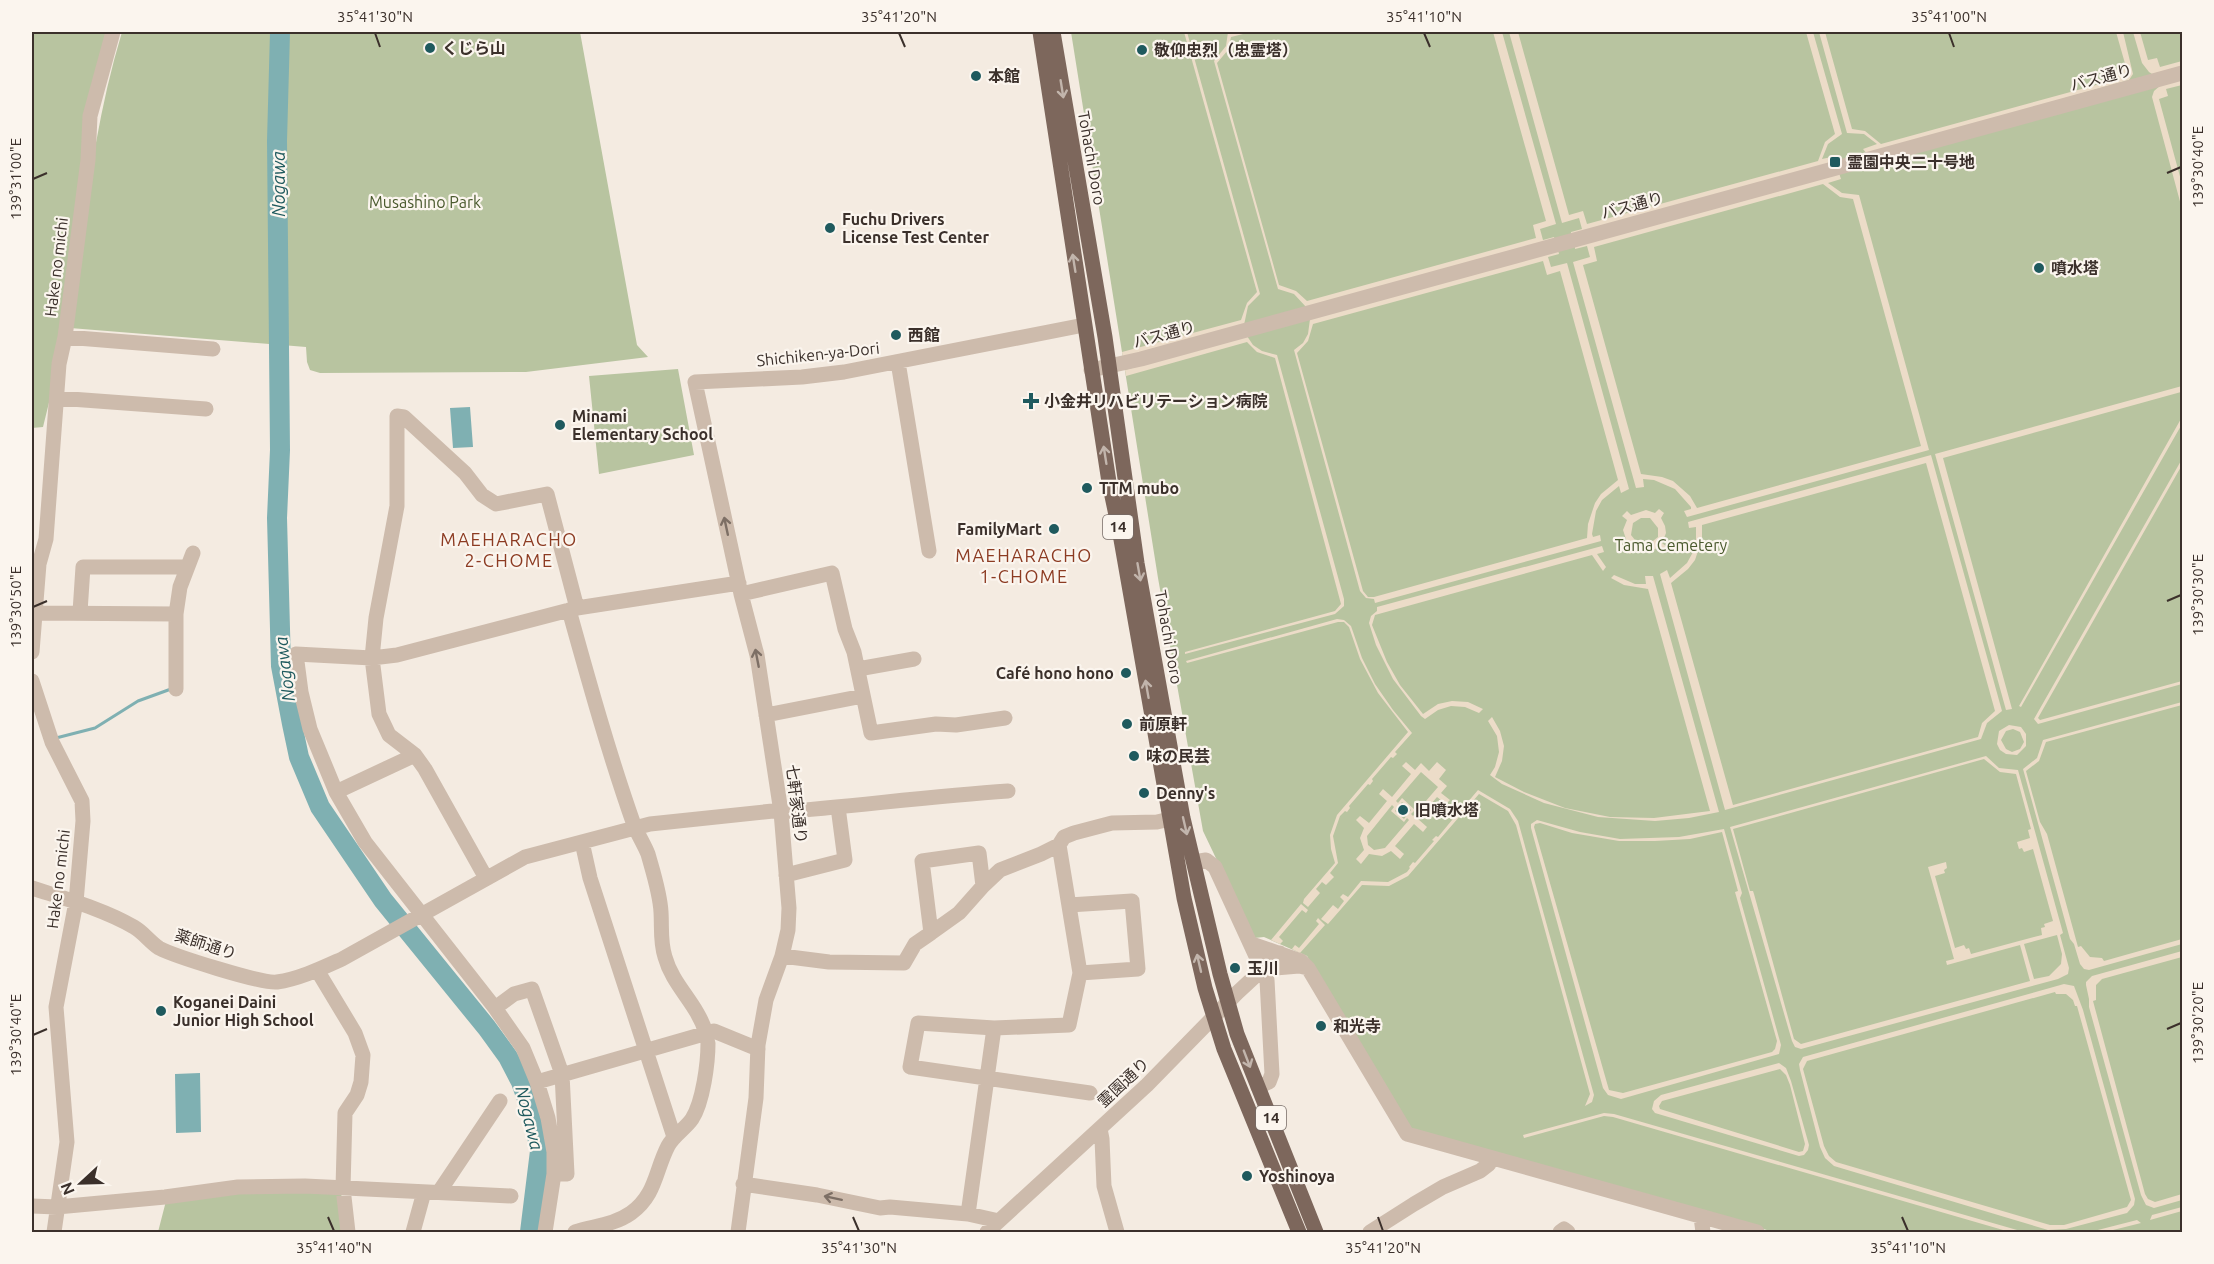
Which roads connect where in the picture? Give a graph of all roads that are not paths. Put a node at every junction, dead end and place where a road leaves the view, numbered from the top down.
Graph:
1 (113, 32) edge
2 (1040, 32) edge
3 (1053, 32) edge
4 (2182, 73) edge
5 (1089, 244) junction
6 (1085, 328) junction
7 (65, 337) junction
8 (213, 349) dead end
9 (898, 362) junction
10 (1109, 367) junction
11 (1091, 370) junction
12 (695, 382) joint
13 (57, 398) junction
14 (206, 408) dead end
15 (929, 551) dead end
16 (193, 553) dead end
17 (35, 564) edge
18 (186, 567) junction
19 (740, 588) junction
20 (573, 609) junction
21 (80, 612) junction
22 (35, 613) junction
23 (176, 614) junction
24 (32, 652) edge
25 (372, 658) junction
26 (914, 659) dead end
27 (858, 669) junction
28 (32, 681) edge
29 (176, 689) dead end
30 (863, 696) junction
31 (36, 712) edge
32 (766, 716) junction
33 (1005, 718) dead end
34 (415, 755) junction
35 (1008, 791) dead end
36 (336, 792) junction
37 (838, 807) junction
38 (782, 812) junction
39 (1170, 819) junction
40 (635, 827) junction
41 (582, 842) junction
42 (1059, 845) junction
43 (1194, 862) junction
44 (786, 874) junction
45 (486, 878) junction
46 (983, 886) junction
47 (32, 888) edge
48 (76, 902) junction
49 (1069, 905) junction
50 (420, 915) junction
51 (931, 933) junction
52 (1252, 944) junction
53 (1280, 953) junction
54 (782, 956) junction
55 (1308, 968) junction
56 (1263, 969) junction
57 (317, 970) junction
58 (1080, 974) junction
59 (1228, 1003) junction
60 (495, 1008) junction
61 (1214, 1019) junction
62 (994, 1028) junction
63 (707, 1038) junction
64 (758, 1049) junction
65 (646, 1050) junction
66 (562, 1074) junction
67 (986, 1079) junction
68 (537, 1082) junction
69 (1258, 1087) junction
70 (1090, 1093) dead end
71 (500, 1101) dead end
72 (1100, 1129) junction
73 (674, 1137) junction
74 (1491, 1158) junction
75 (554, 1174) junction
76 (743, 1184) junction
77 (343, 1188) junction
78 (431, 1192) junction
79 (511, 1196) dead end
80 (32, 1206) edge
81 (57, 1207) junction
82 (968, 1214) junction
83 (999, 1221) junction
84 (1702, 1225) edge
85 (54, 1233) edge
86 (348, 1233) edge
87 (413, 1233) edge
88 (545, 1233) edge
89 (575, 1233) edge
90 (738, 1233) edge
91 (987, 1233) edge
92 (1117, 1233) edge
93 (1299, 1233) edge
94 (1317, 1233) edge
95 (1370, 1233) edge
96 (1560, 1233) edge
97 (1568, 1233) edge
98 (1757, 1233) edge

1 - 7 street, Hake no michi
6 -> 2 main road, Tohachi Doro / 14
3 -> 5 main road, Tohachi Doro / 14
4 - 10 street, バス通り
5 - 6 main road
5 - 10 main road, Tohachi Doro / 14
6 - 9 street, Shichiken-ya-Dori
6 - 11 main road, Tohachi Doro / 14
7 - 8 street
7 - 13 street, Hake no michi
9 - 12 street, Shichiken-ya-Dori
9 - 15 street
10 - 11 street, バス通り
10 -> 43 main road, Tohachi Doro / 14
39 -> 11 main road, Tohachi Doro / 14
19 -> 12 street, 七軒家通り
13 - 14 street
13 - 17 street, Hake no michi
16 - 18 street
17 - 22 street, Hake no michi
18 - 21 street
18 - 23 street
19 - 20 street
19 - 27 street
32 -> 19 street, 七軒家通り
20 - 25 street
20 - 25 street
20 - 40 street
21 - 22 street
21 - 23 street
22 - 24 street, Hake no michi
23 - 29 street
25 - 34 street
25 - 36 street
26 - 27 street
27 - 30 street
28 - 31 street, Hake no michi
30 - 32 street
30 - 33 street
31 - 48 street, Hake no michi
32 - 38 street, 七軒家通り
34 - 36 street
34 - 45 street
35 - 37 street
36 - 50 street
37 - 38 street
37 - 44 street
38 - 40 street
38 - 44 street, 七軒家通り
39 - 42 street
61 -> 39 main road, Tohachi Doro / 14
40 - 41 street
40 - 63 street
41 - 45 street
41 - 65 street
42 - 46 street
42 - 49 street
43 - 52 street
43 - 59 main road, Tohachi Doro / 14
44 - 54 street, 七軒家通り
45 - 50 street
46 - 51 street
46 - 51 street
47 - 48 street, 薬師通り
48 - 57 street, 薬師通り
48 - 81 street, Hake no michi
49 - 58 street
49 - 58 street
50 - 57 street
50 - 60 street
51 - 54 street
52 - 53 street
52 - 56 street
53 - 55 street
53 - 56 street, 霊園通り
54 - 64 street, 七軒家通り
55 - 56 street
55 - 74 street
56 - 59 street, 霊園通り
56 - 69 street
57 - 77 street
58 - 62 street
59 - 61 street, 霊園通り
59 -> 69 main road, Tohachi Doro / 14
60 - 66 street
60 - 68 street
61 - 72 street, 霊園通り
61 - 93 main road, Tohachi Doro / 14
62 - 67 street
62 - 67 street
63 - 64 street
63 - 65 street
63 - 73 street
64 - 76 street, 七軒家通り
65 - 66 street
65 - 73 street
66 - 68 street
66 - 75 street
67 - 70 street
67 - 82 street
68 - 75 street
69 - 94 main road, Tohachi Doro / 14
71 - 78 street
72 - 83 street, 霊園通り
72 - 92 street
73 - 89 street
74 - 84 street
74 - 95 street
75 - 88 street
82 -> 76 street
76 - 90 street, 七軒家通り
77 - 78 street
77 - 81 street
77 - 86 street
78 - 79 street
78 - 87 street
80 - 81 street
81 - 85 street, Hake no michi
82 - 83 street
83 - 91 street, 霊園通り
84 - 98 street
96 - 97 street

